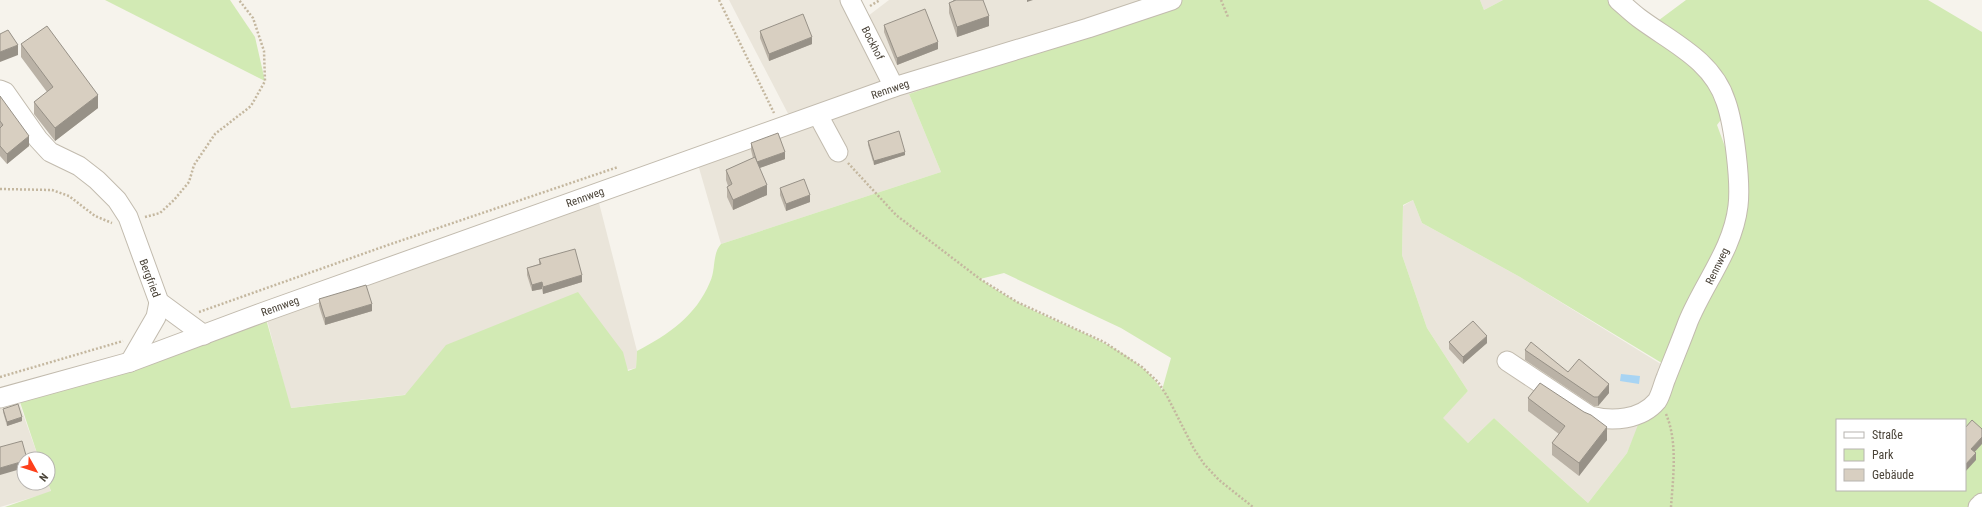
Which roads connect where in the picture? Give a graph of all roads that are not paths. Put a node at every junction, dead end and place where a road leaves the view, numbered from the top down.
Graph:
1 (850, 0) edge
2 (1172, 0) edge
3 (1618, 0) edge
4 (894, 87) junction
5 (0, 90) edge
6 (818, 114) junction
7 (838, 152) road end
8 (159, 302) junction
9 (204, 335) junction
10 (1507, 361) dead end
11 (130, 362) junction
12 (0, 398) edge
13 (1982, 504) edge
14 (1978, 507) edge

1 - 4 street, Bockhof
2 - 4 street, Rennweg
3 - 10 street, Rennweg
4 - 6 street, Rennweg
5 - 8 street, Bergfried
6 - 7 street
6 - 9 street, Rennweg
8 - 9 street, Bergfried
8 - 11 street
9 - 11 street, Rennweg
11 - 12 street, Rennweg
13 - 14 street

